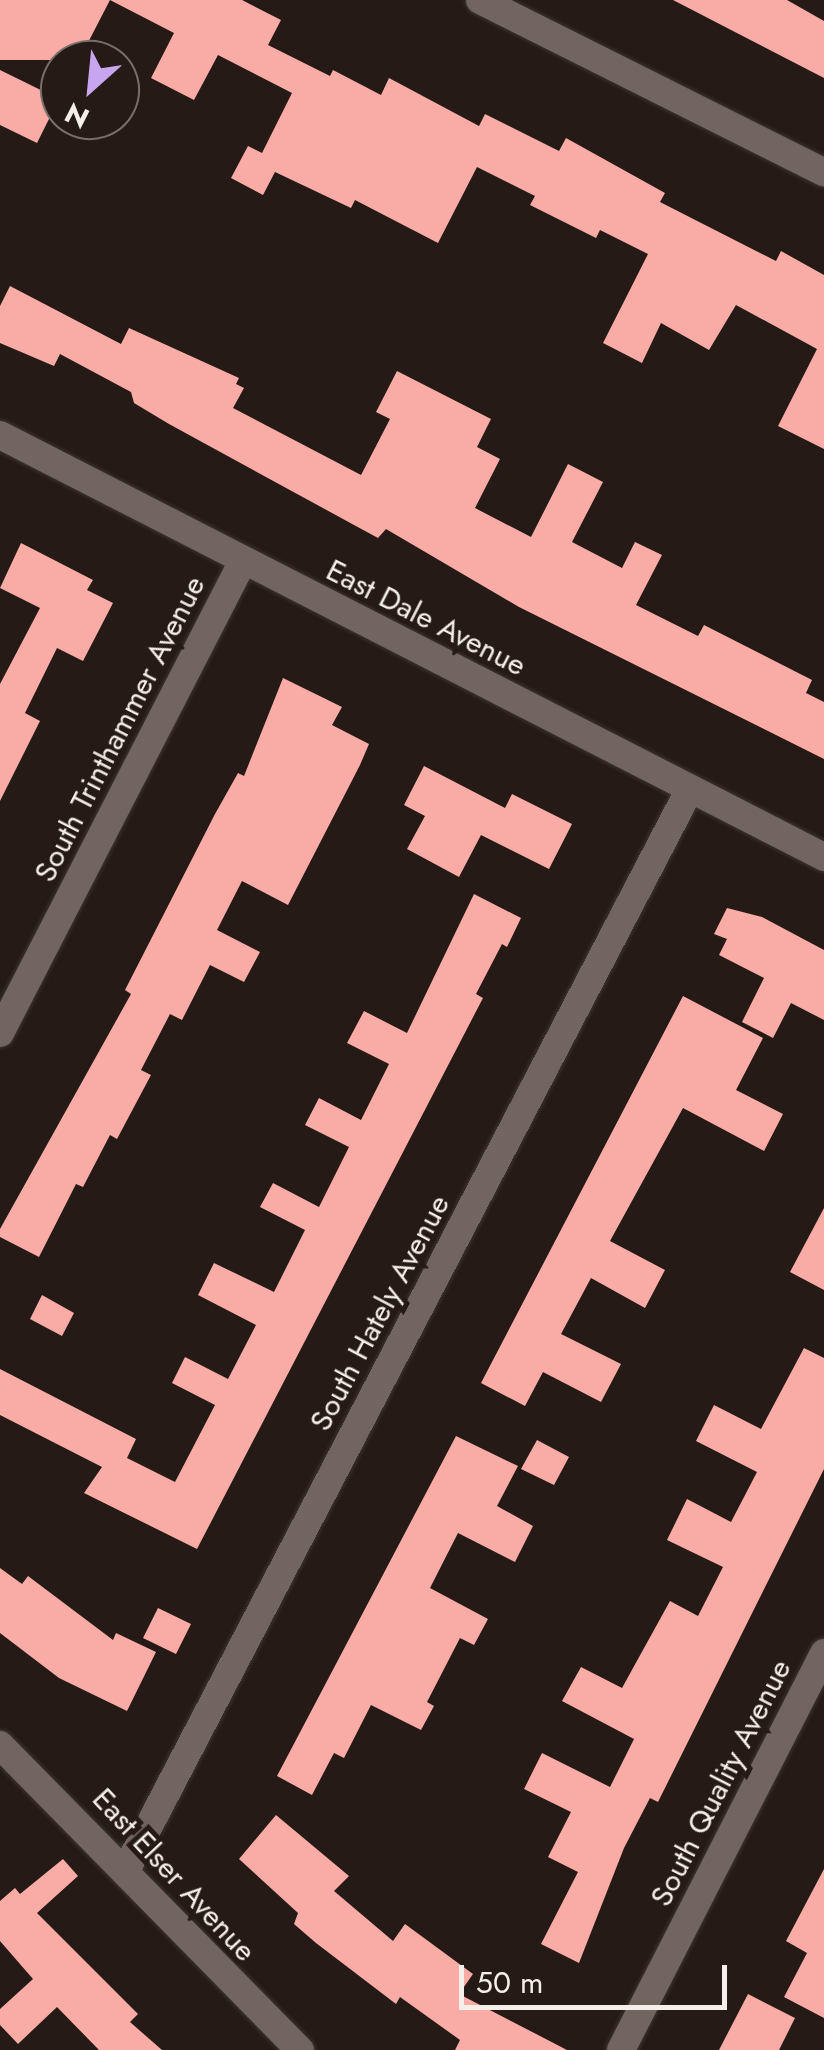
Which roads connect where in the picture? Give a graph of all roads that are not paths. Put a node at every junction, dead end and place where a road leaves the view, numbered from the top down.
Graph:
1 (480, 0) edge
2 (824, 172) edge
3 (0, 435) edge
4 (243, 562) junction
5 (690, 789) junction
6 (824, 858) edge
7 (0, 1032) edge
8 (824, 1653) edge
9 (0, 1745) edge
10 (127, 1868) junction
11 (300, 2050) edge
12 (621, 2050) edge

1 - 2 street
3 - 4 street, East Dale Avenue
4 - 5 street, East Dale Avenue
4 - 7 street, South Trinthammer Avenue
5 - 6 street, East Dale Avenue
5 - 10 street, South Hately Avenue
8 - 12 street, South Quality Avenue
9 - 10 street, East Elser Avenue
10 - 11 street, East Elser Avenue

